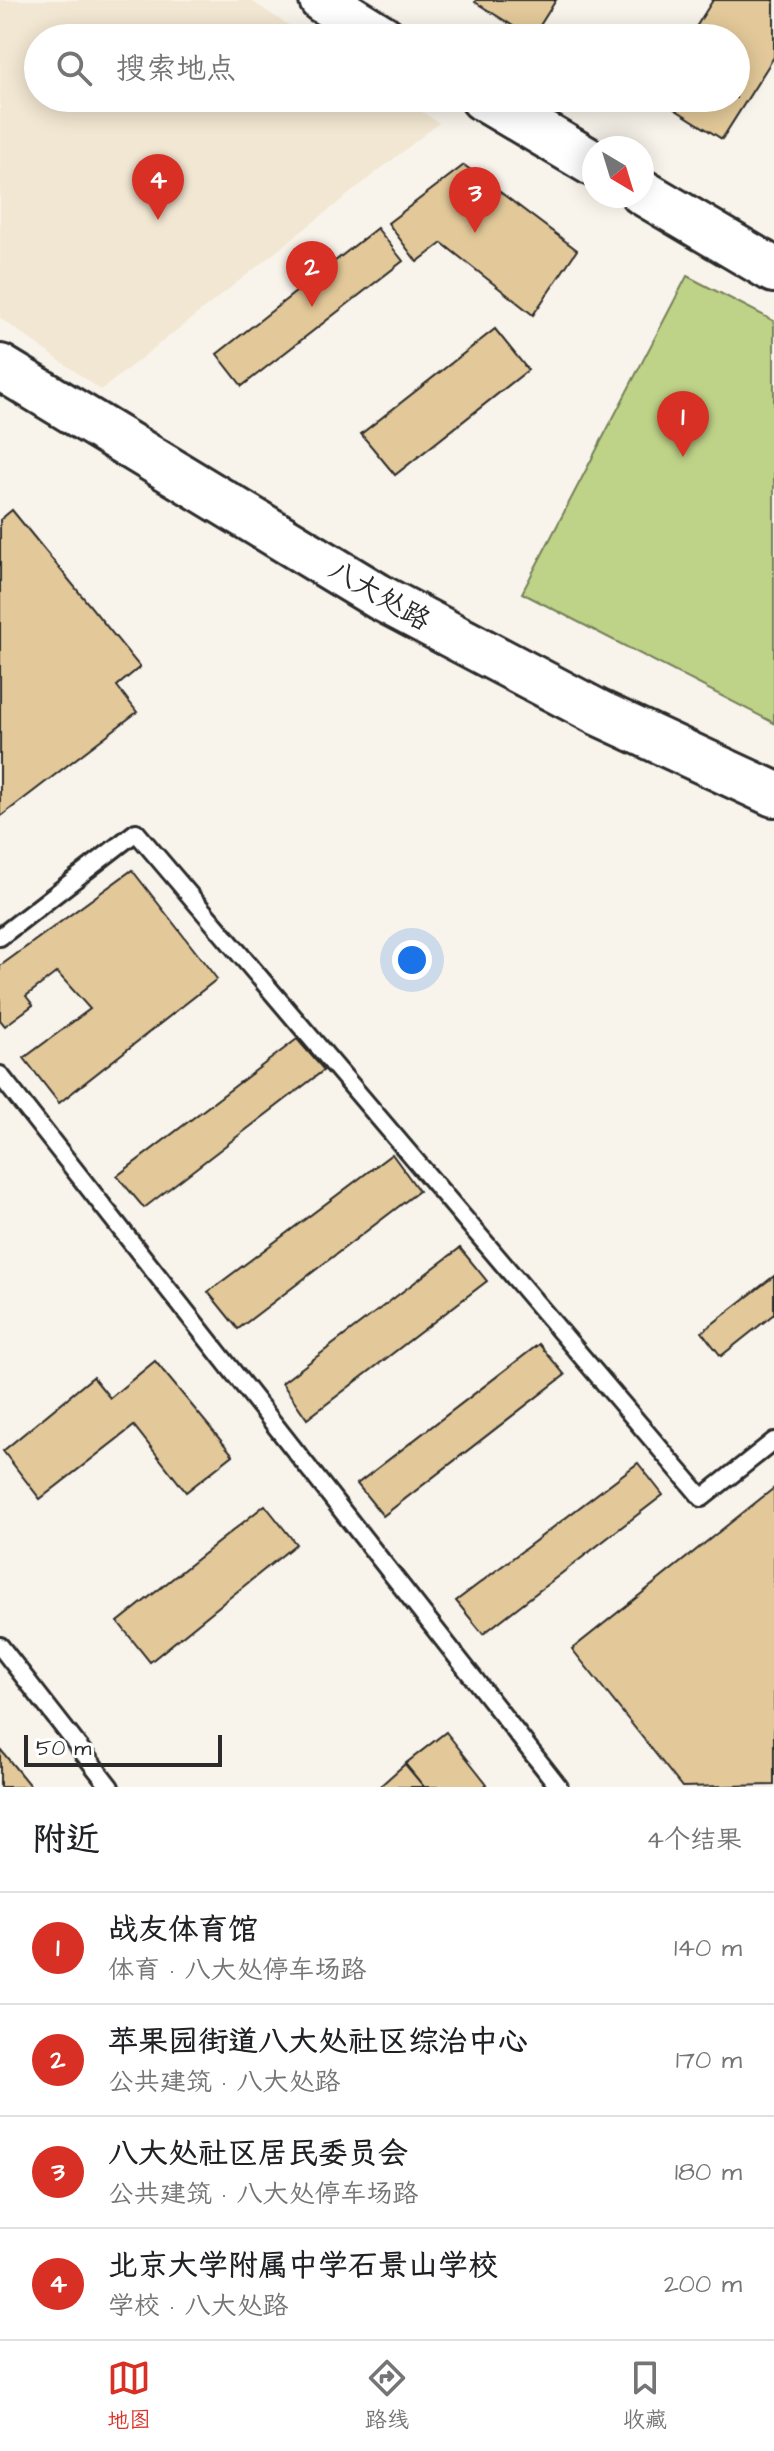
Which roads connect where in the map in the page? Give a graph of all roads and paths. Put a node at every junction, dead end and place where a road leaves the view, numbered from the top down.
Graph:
1 (322, 0) edge
2 (361, 24) edge
3 (507, 112) edge
4 (582, 157) edge
5 (654, 199) edge
6 (774, 270) edge
7 (0, 367) edge
8 (774, 794) edge
9 (0, 937) edge
10 (0, 1075) edge
11 (774, 1441) edge
12 (0, 1646) edge
13 (110, 1787) edge
14 (559, 1787) edge

1 - 2 street
3 - 4 street
5 - 6 street
7 - 8 street, 八大处路
9 - 11 lane
10 - 14 lane
12 - 13 lane

